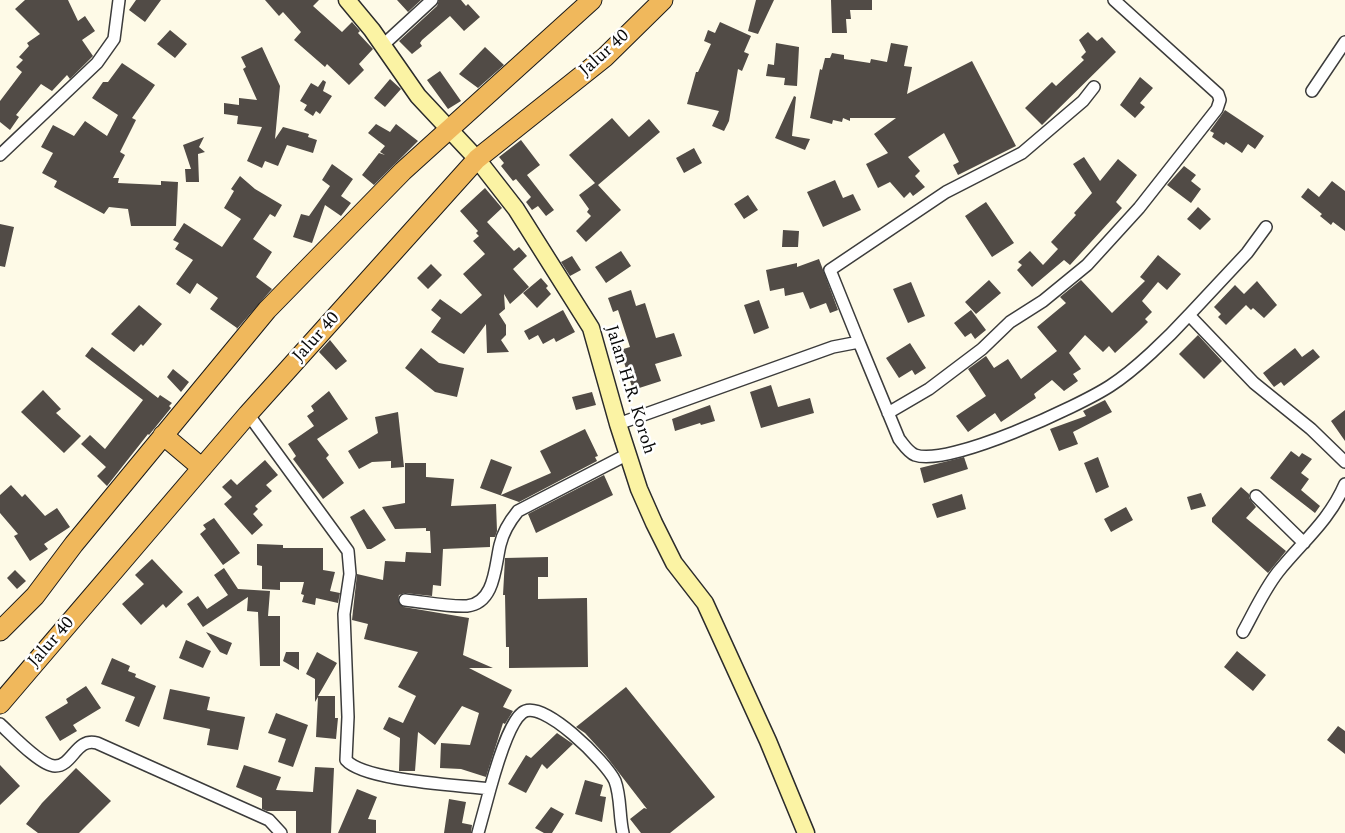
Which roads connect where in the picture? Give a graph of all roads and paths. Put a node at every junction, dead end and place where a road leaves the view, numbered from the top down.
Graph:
1 (118, 0) edge
2 (347, 0) edge
3 (432, 0) edge
4 (592, 0) edge
5 (663, 0) edge
6 (1114, 0) edge
7 (1345, 42) edge
8 (382, 46) junction
9 (1094, 88) dead end
10 (1312, 91) dead end
11 (450, 129) junction
12 (0, 155) edge
13 (477, 159) junction
14 (1266, 227) dead end
15 (1189, 315) junction
16 (859, 342) junction
17 (888, 413) junction
18 (248, 414) junction
19 (618, 424) junction
20 (163, 435) junction
21 (628, 454) junction
22 (1345, 462) edge
23 (202, 468) junction
24 (1345, 484) edge
25 (1256, 496) dead end
26 (1304, 543) junction
27 (405, 600) dead end
28 (0, 631) edge
29 (1243, 632) dead end
30 (0, 704) edge
31 (0, 724) edge
32 (490, 789) junction
33 (281, 833) edge
34 (478, 833) edge
35 (624, 833) edge
36 (806, 833) edge

1 - 12 street
2 - 8 main road, Jalan H.R. Koroh
3 - 8 street
4 - 11 highway
5 - 13 highway, Jalur 40
6 - 17 street
7 - 10 street
8 - 11 main road, Jalan H.R. Koroh
9 - 16 street
11 - 13 main road, Jalan H.R. Koroh
11 - 20 highway
13 - 18 highway, Jalur 40
13 - 19 main road, Jalan H.R. Koroh
14 - 15 street
15 - 17 street
15 - 22 street
16 - 17 street
16 - 19 street
18 - 23 highway, Jalur 40
18 - 32 street
19 - 21 main road, Jalan H.R. Koroh
20 - 23 highway
20 - 28 highway
21 - 27 street
21 - 36 main road, Jalan H.R. Koroh
23 - 30 highway, Jalur 40
24 - 26 street
25 - 26 street
26 - 29 street
31 - 33 street
32 - 34 street
32 - 35 street

